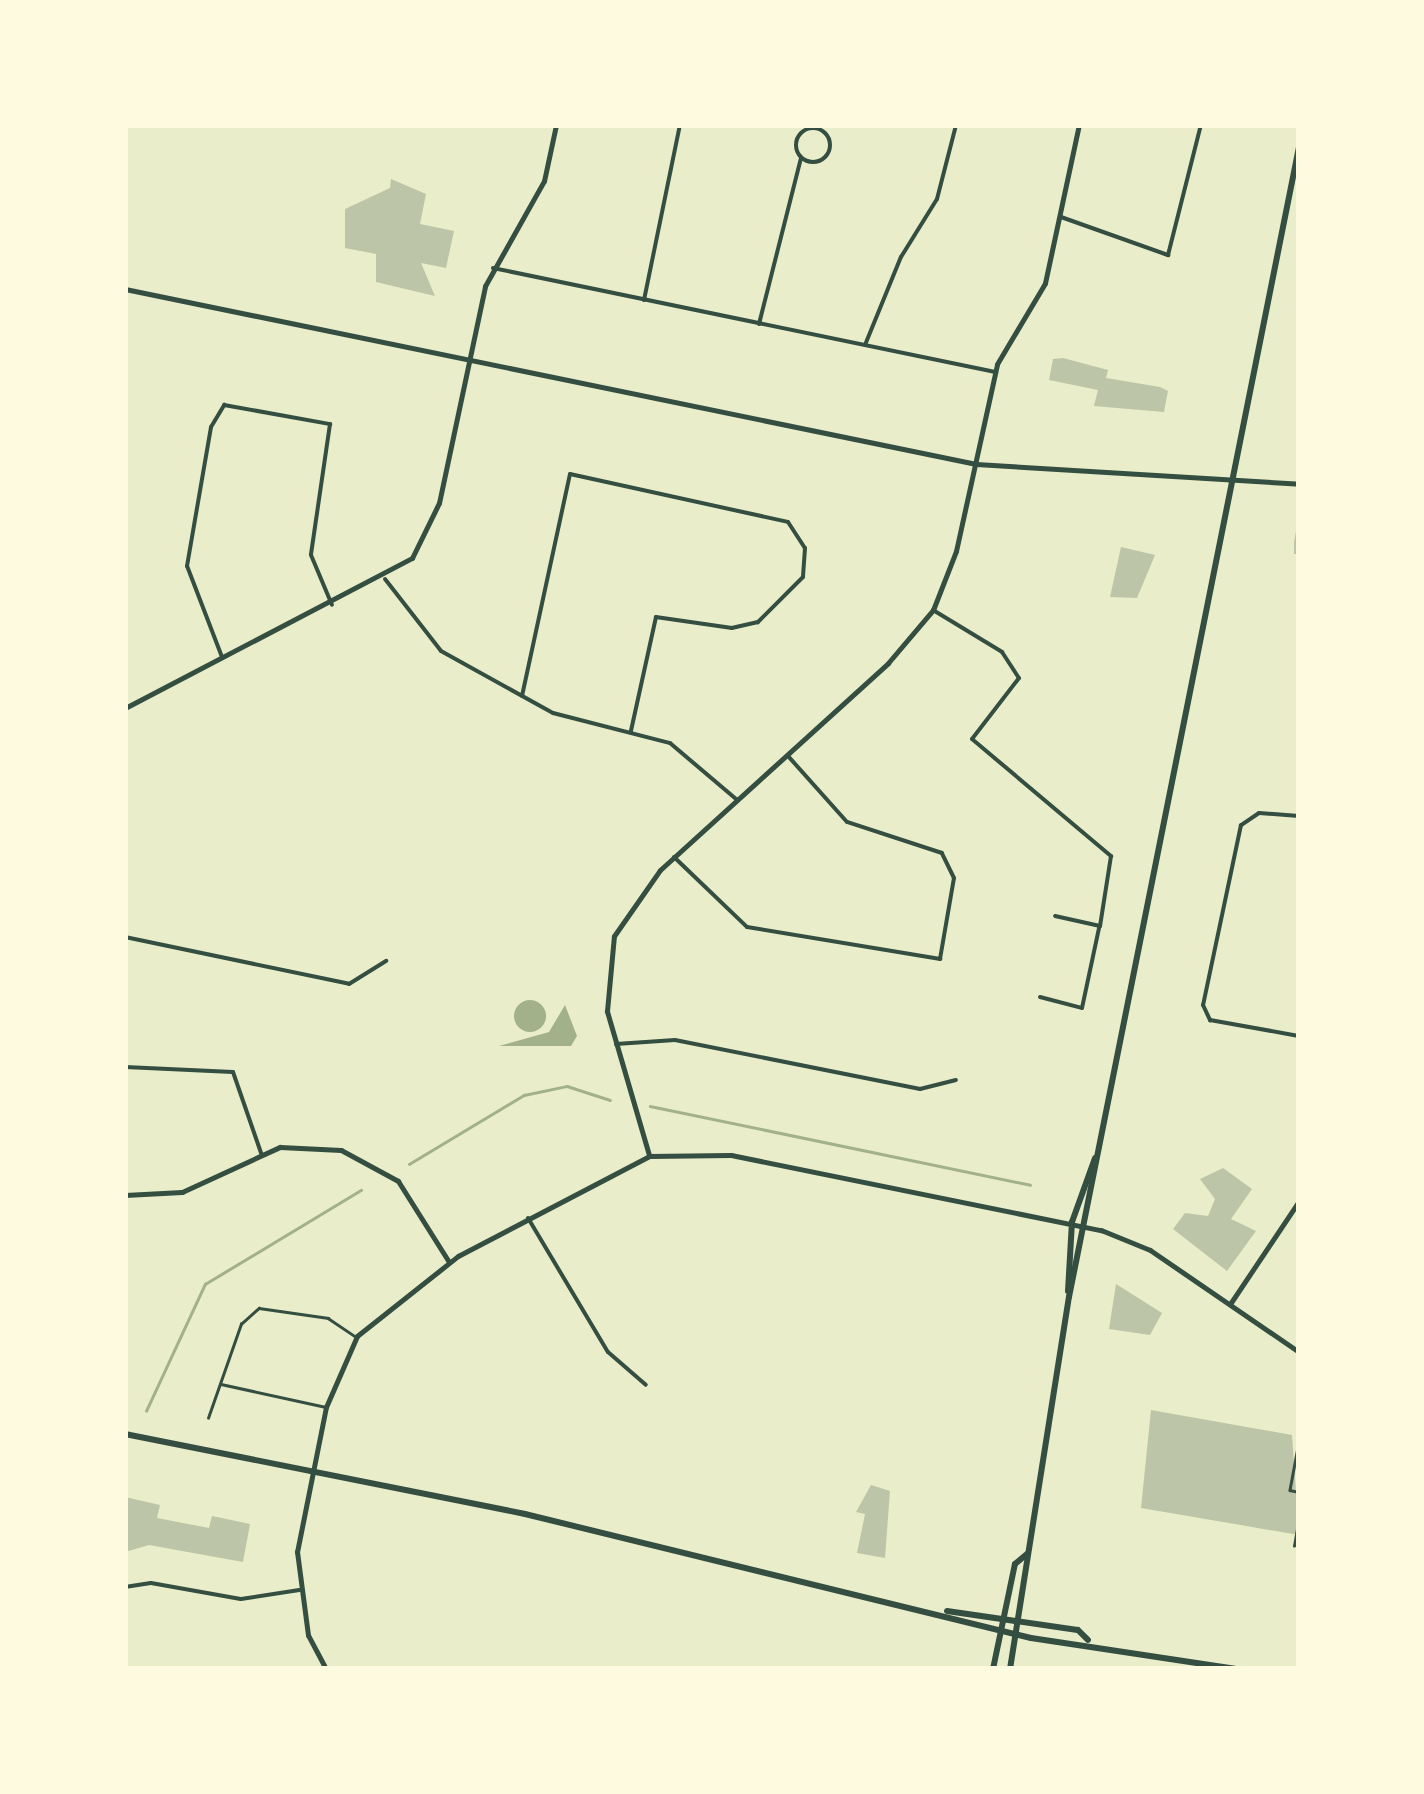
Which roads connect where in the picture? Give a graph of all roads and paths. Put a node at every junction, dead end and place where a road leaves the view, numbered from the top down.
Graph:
1 (556, 125) edge
2 (680, 125) edge
3 (956, 125) edge
4 (1078, 125) edge
5 (1202, 125) edge
6 (1299, 146) edge
7 (801, 158) junction
8 (1062, 216) junction
9 (493, 268) junction
10 (125, 289) edge
11 (644, 300) junction
12 (760, 324) junction
13 (865, 345) junction
14 (469, 360) junction
15 (995, 372) junction
16 (976, 464) junction
17 (1231, 480) junction
18 (1299, 484) edge
19 (385, 579) junction
20 (332, 605) junction
21 (933, 610) junction
22 (222, 657) junction
23 (522, 696) junction
24 (125, 708) edge
25 (631, 731) junction
26 (786, 754) junction
27 (736, 799) junction
28 (1299, 816) edge
29 (674, 857) junction
30 (1055, 916) dead end
31 (1100, 926) junction
32 (125, 937) edge
33 (386, 961) dead end
34 (1040, 998) dead end
35 (1299, 1036) edge
36 (616, 1044) junction
37 (125, 1067) edge
38 (956, 1080) dead end
39 (1097, 1152) junction
40 (262, 1154) junction
41 (649, 1156) junction
42 (125, 1195) edge
43 (1299, 1201) edge
44 (528, 1218) junction
45 (1072, 1222) junction
46 (1089, 1226) junction
47 (449, 1262) junction
48 (1068, 1297) junction
49 (1230, 1304) junction
50 (357, 1336) junction
51 (1299, 1352) edge
52 (220, 1384) junction
53 (646, 1385) dead end
54 (326, 1407) junction
55 (208, 1418) dead end
56 (125, 1434) edge
57 (1299, 1442) edge
58 (312, 1472) junction
59 (1299, 1492) edge
60 (1299, 1519) edge
61 (1294, 1546) dead end
62 (1027, 1554) junction
63 (125, 1587) edge
64 (298, 1590) junction
65 (946, 1612) junction
66 (1005, 1617) junction
67 (1021, 1620) junction
68 (1002, 1631) junction
69 (1018, 1635) junction
70 (1088, 1641) junction
71 (326, 1669) edge
72 (993, 1669) edge
73 (1010, 1669) edge
74 (1234, 1669) edge

1 - 9 street
2 - 11 street
3 - 13 street
4 - 8 street
5 - 8 street
6 - 17 main road
7 - 7 street
7 - 12 street
8 - 15 street
9 - 11 street
9 - 14 street
10 - 14 street
11 - 12 street
12 - 13 street
13 - 15 street
14 - 16 street
14 - 19 street
15 - 16 street
16 - 17 street
16 - 21 street
17 - 18 street
17 - 39 main road
19 - 20 street
19 - 23 street
20 - 22 street
20 - 22 street
21 - 26 street
21 - 31 street
22 - 24 street
23 - 25 street
23 - 25 street
25 - 27 street
26 - 27 street
26 - 29 street
27 - 29 street
28 - 35 street
29 - 36 street
30 - 31 street
31 - 34 street
32 - 33 street
36 - 38 street
36 - 41 street
37 - 40 street
39 - 45 main road
39 - 46 main road
40 - 42 street
40 - 47 street
41 - 44 street
41 - 45 street
43 - 49 street
44 - 47 street
44 - 53 street
45 - 46 street
45 - 48 main road
46 - 48 main road
46 - 49 street
47 - 50 street
48 - 62 main road
49 - 51 street
50 - 52 lane
50 - 54 street
52 - 54 lane
52 - 55 lane
54 - 58 street
56 - 58 main road
57 - 59 path
58 - 64 street
58 - 65 main road
60 - 61 path
62 - 66 main road
62 - 67 main road
63 - 64 street
64 - 71 street
65 - 66 main road
65 - 68 main road
66 - 67 main road
66 - 68 main road
67 - 69 main road
67 - 70 main road
68 - 69 main road
68 - 72 main road
69 - 70 main road
69 - 73 main road
70 - 74 main road

